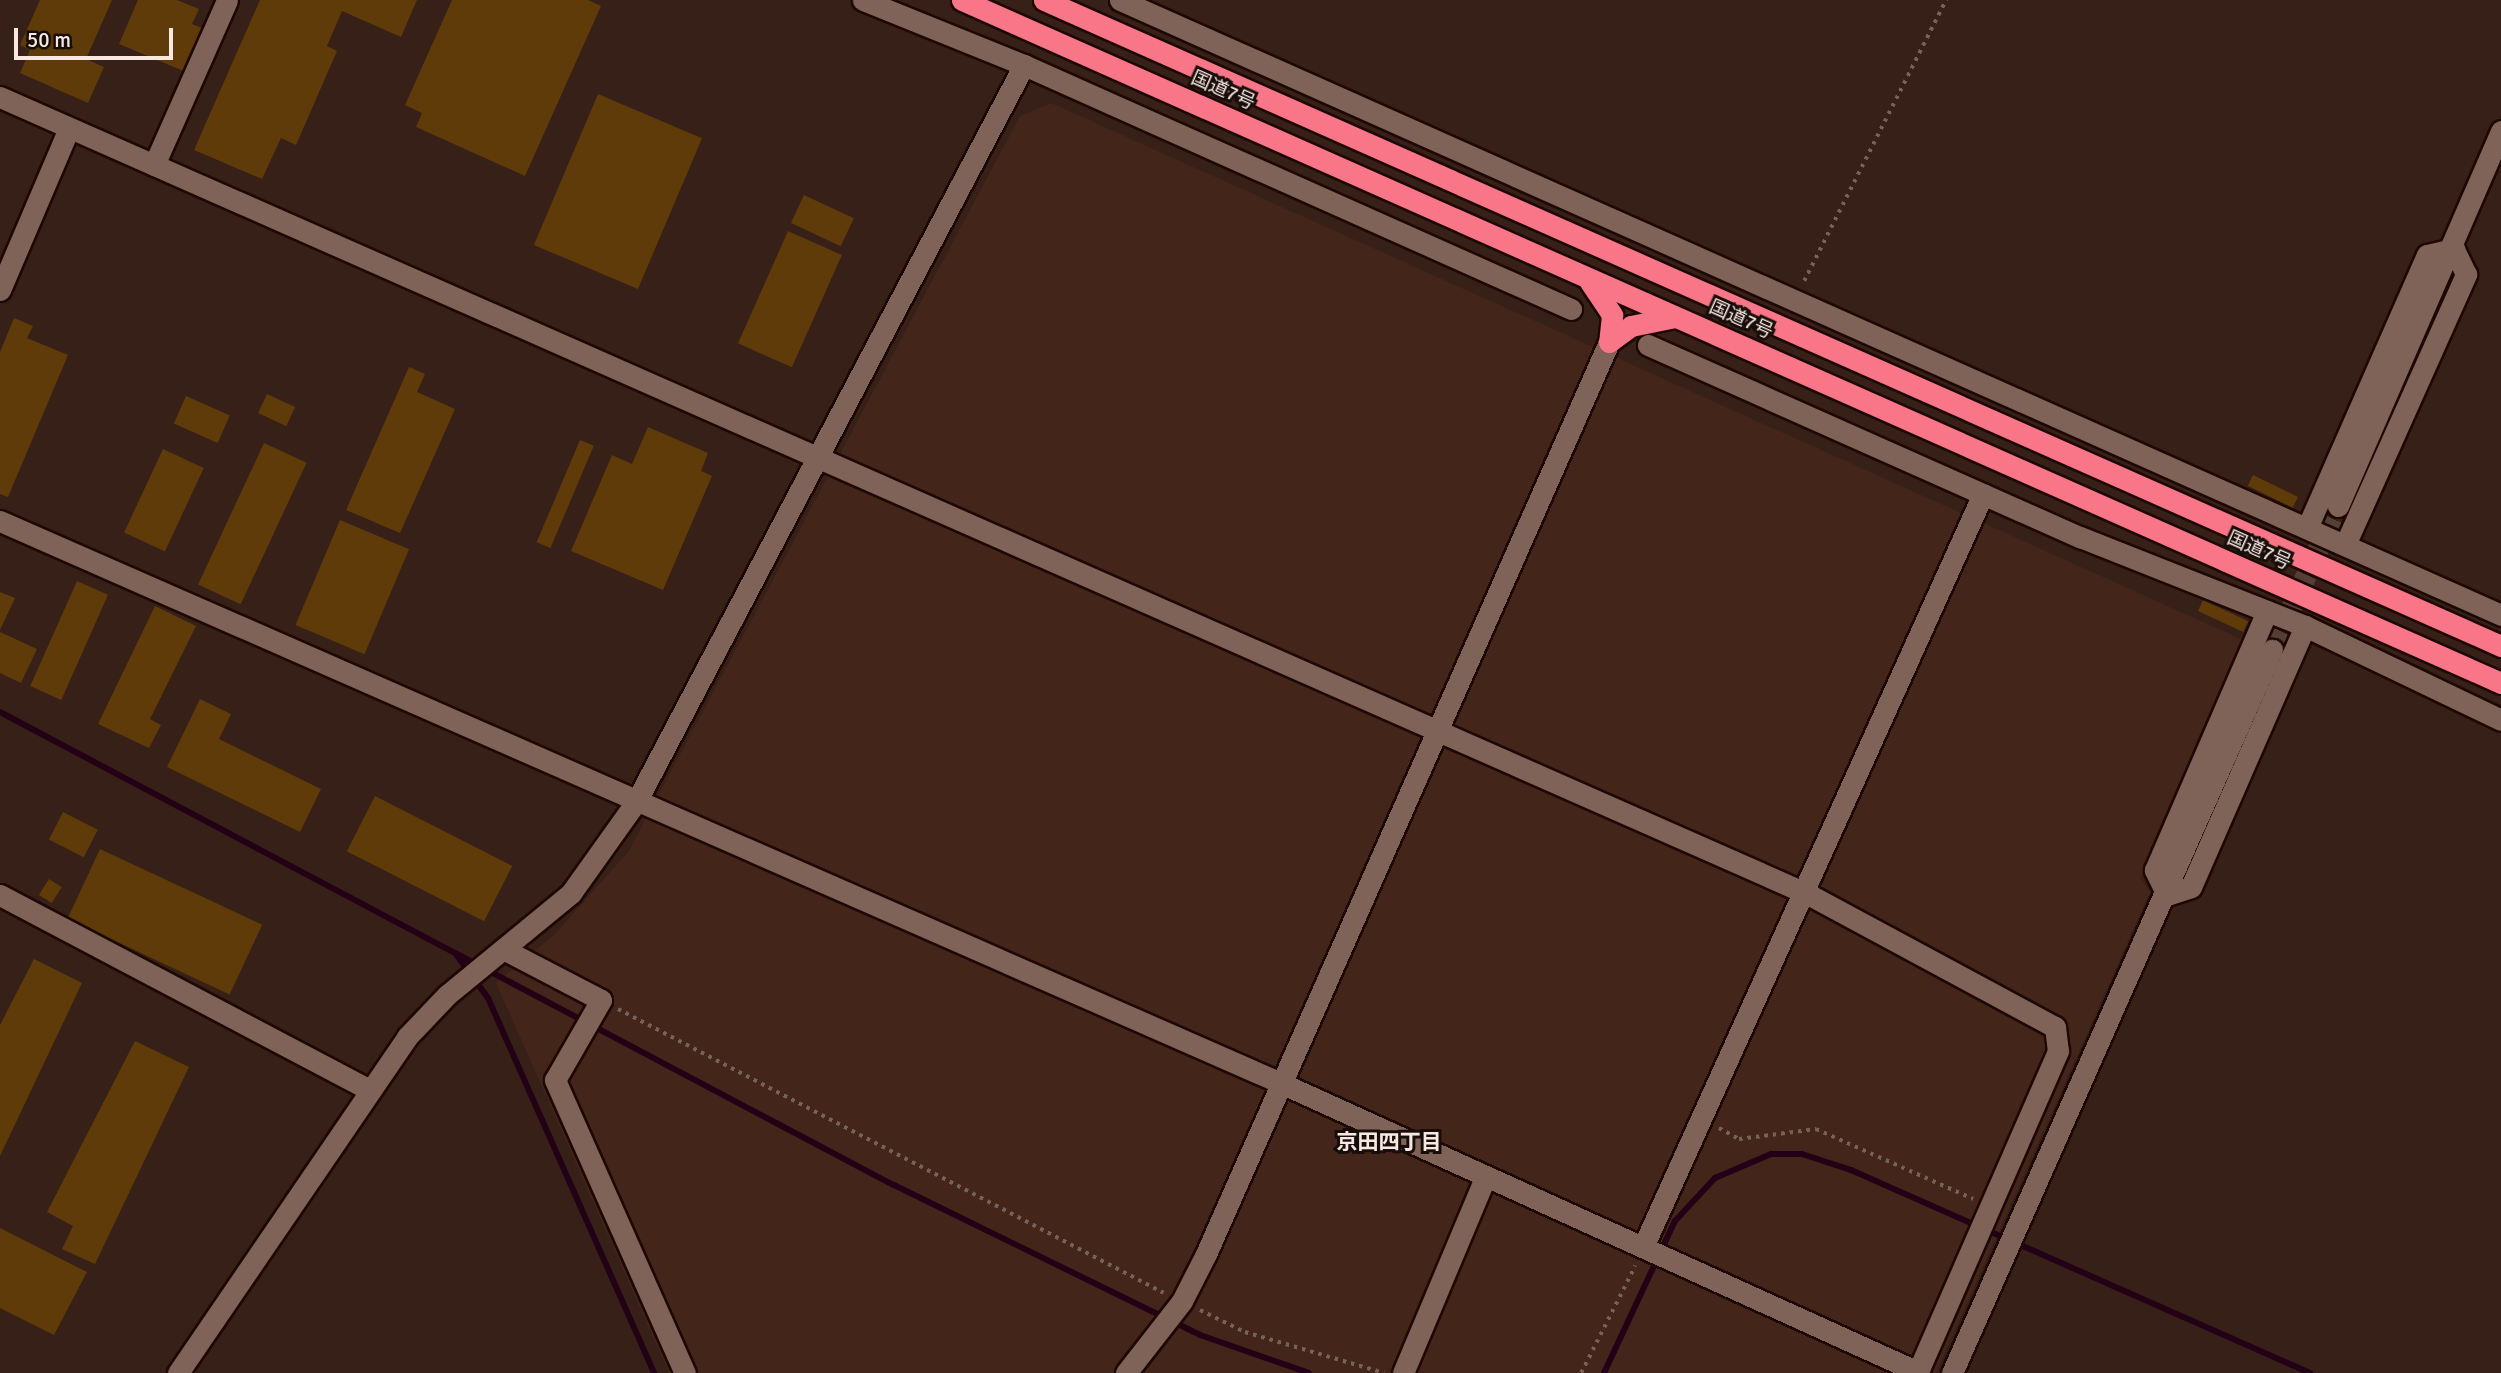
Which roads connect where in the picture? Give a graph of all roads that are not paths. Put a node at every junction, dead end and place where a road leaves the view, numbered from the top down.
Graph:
1 (227, 0) edge
2 (863, 0) edge
3 (962, 0) edge
4 (1044, 0) edge
5 (1089, 0) edge
6 (1120, 0) edge
7 (1107, 28) junction
8 (1024, 65) junction
9 (0, 97) edge
10 (69, 128) junction
11 (2501, 131) edge
12 (154, 165) junction
13 (2454, 248) junction
14 (1584, 277) junction
15 (0, 290) edge
16 (1571, 309) dead end
17 (1678, 317) junction
18 (1609, 342) junction
19 (1648, 345) dead end
20 (816, 459) junction
21 (1983, 495) junction
22 (2338, 506) tunnel mouth
23 (0, 521) edge
24 (2307, 528) junction
25 (2345, 545) junction
26 (2267, 611) junction
27 (2501, 615) edge
28 (2305, 626) junction
29 (2501, 646) edge
30 (2272, 650) tunnel mouth
31 (2501, 683) edge
32 (2501, 720) edge
33 (1439, 735) junction
34 (636, 802) junction
35 (1806, 892) junction
36 (0, 895) edge
37 (2167, 895) junction
38 (498, 955) junction
39 (1283, 1084) junction
40 (370, 1090) junction
41 (1485, 1178) junction
42 (1643, 1247) junction
43 (178, 1373) edge
44 (685, 1373) edge
45 (1126, 1373) edge
46 (1403, 1373) edge
47 (1917, 1373) edge
48 (1952, 1373) edge

1 - 12 street
2 - 8 street
3 - 14 highway, 国道7号
4 - 7 highway, 国道7号
5 - 7 highway
6 - 24 street
7 - 29 highway, 国道7号
8 - 16 street
8 - 20 street
9 - 10 street
10 - 12 street
10 - 15 street
11 - 13 street
12 - 20 street
13 - 22 street
13 - 24 street
13 - 25 street
14 - 17 highway, 国道7号
14 - 18 highway
17 - 18 highway
17 - 31 highway, 国道7号
18 - 33 street
19 - 21 street
20 - 33 street
20 - 34 street
21 - 26 street
21 - 35 street
23 - 34 street
24 - 25 street
25 - 27 street
26 - 28 street
26 - 37 street
28 - 32 street
28 - 37 street
30 - 37 street
33 - 35 street
33 - 39 street
34 - 38 street
34 - 39 street
35 - 42 street
35 - 47 street
36 - 40 street
37 - 48 street
38 - 40 street
38 - 44 street
39 - 41 street
39 - 45 street
40 - 43 street
41 - 42 street
41 - 46 street
42 - 47 street

